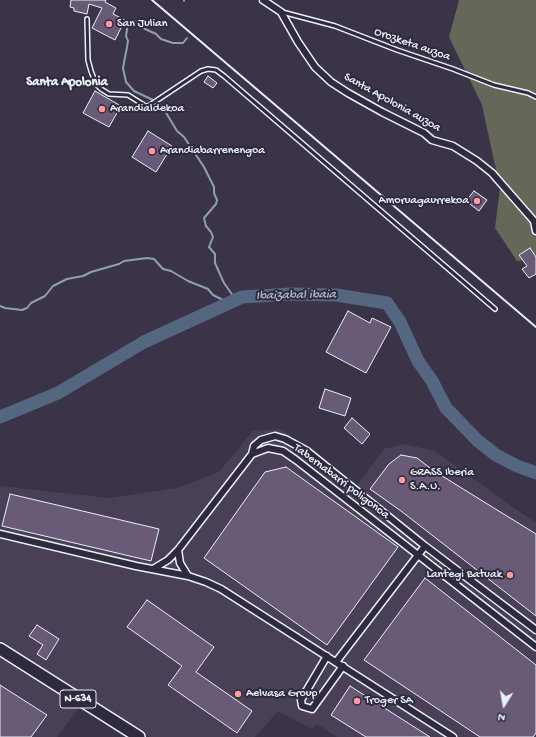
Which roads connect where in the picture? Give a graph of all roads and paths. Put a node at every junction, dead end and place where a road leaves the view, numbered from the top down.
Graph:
1 (263, 0) edge
2 (282, 12) junction
3 (87, 19) dead end
4 (536, 97) edge
5 (536, 231) edge
6 (495, 309) dead end
7 (252, 454) junction
8 (0, 534) edge
9 (425, 546) junction
10 (178, 550) junction
11 (418, 556) junction
12 (153, 568) junction
13 (188, 576) junction
14 (536, 630) edge
15 (536, 647) edge
16 (0, 648) edge
17 (326, 656) junction
18 (336, 662) junction
19 (343, 666) junction
20 (139, 737) edge
21 (453, 737) edge

1 - 2 street, Santa Apolonia auzoa
2 - 4 lane, Orozketa auzoa
2 - 5 street, Santa Apolonia auzoa
3 - 6 lane
7 - 9 street
7 - 10 street
7 - 11 street, Tabernabarri poligonoa
8 - 12 street
9 - 11 street
9 - 14 street
10 - 12 street
10 - 13 street
11 - 15 street, Tabernabarri poligonoa
11 - 18 street
12 - 13 street
13 - 17 street
16 - 20 highway, N-634
17 - 18 street
17 - 19 street
18 - 19 street
19 - 21 street

